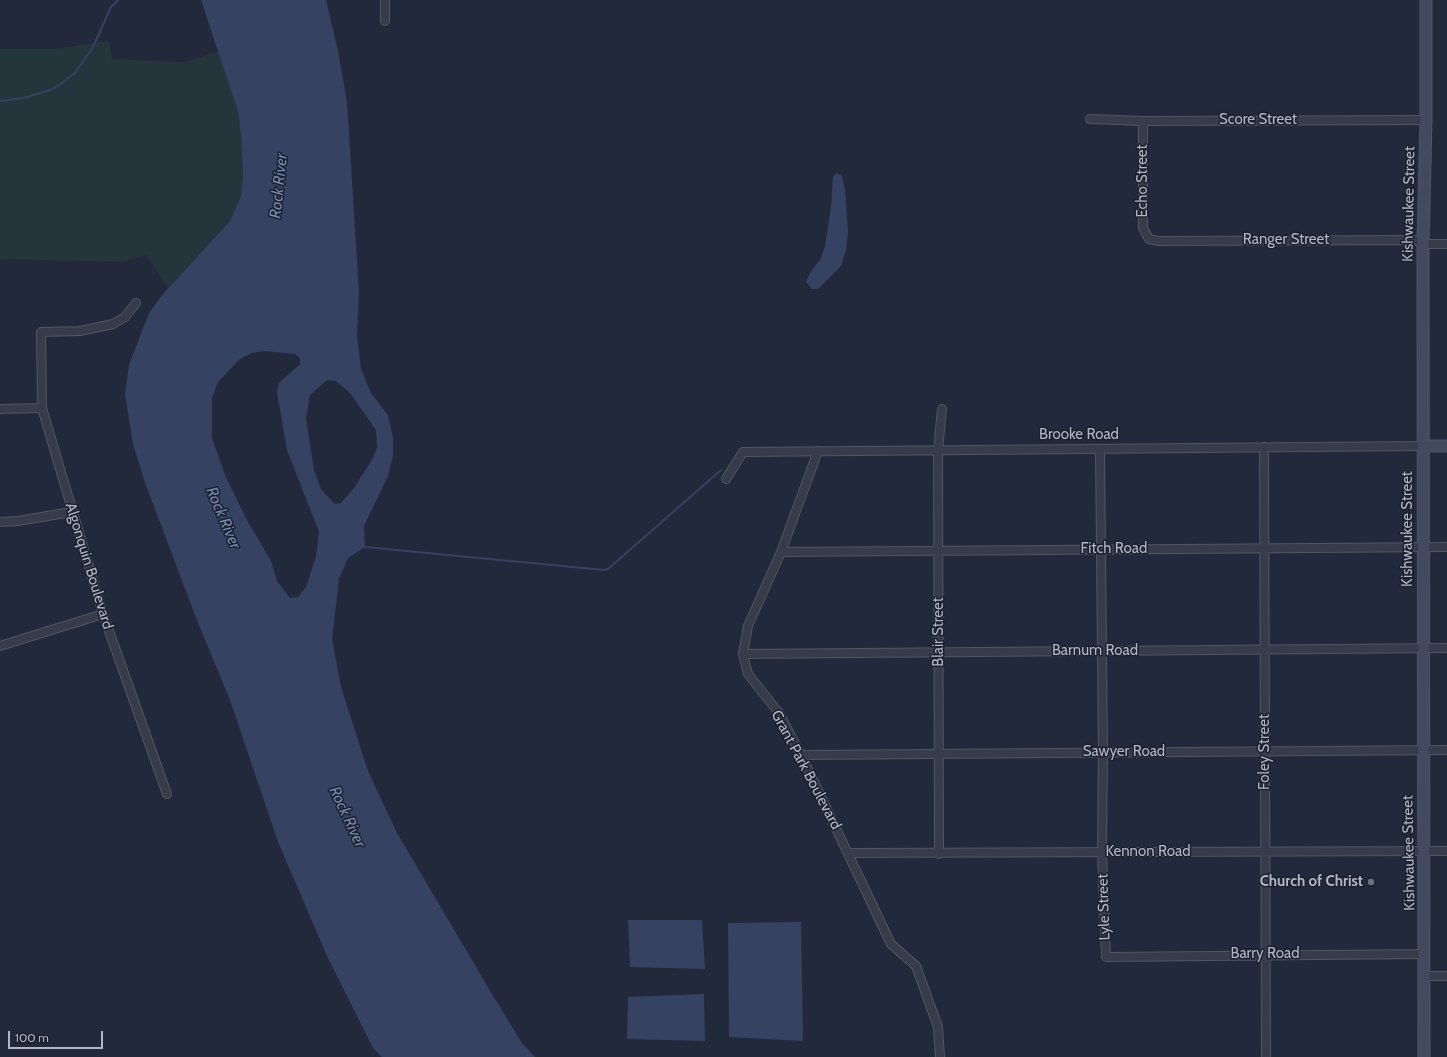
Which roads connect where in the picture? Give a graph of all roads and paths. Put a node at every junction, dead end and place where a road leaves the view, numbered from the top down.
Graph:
1 (385, 0) edge
2 (1426, 0) edge
3 (385, 21) dead end
4 (1090, 119) dead end
5 (1426, 120) junction
6 (1142, 121) junction
7 (1149, 239) joint
8 (1423, 244) junction
9 (1447, 244) edge
10 (136, 303) dead end
11 (42, 408) junction
12 (0, 409) edge
13 (942, 410) dead end
14 (1423, 446) junction
15 (1447, 446) edge
16 (1264, 447) junction
17 (938, 450) junction
18 (1100, 450) junction
19 (818, 451) junction
20 (726, 479) dead end
21 (71, 512) junction
22 (0, 522) edge
23 (1423, 547) junction
24 (1447, 547) edge
25 (1264, 548) junction
26 (1100, 549) junction
27 (938, 551) junction
28 (781, 552) junction
29 (103, 614) junction
30 (0, 646) edge
31 (1423, 648) junction
32 (1447, 648) edge
33 (1265, 649) junction
34 (1101, 651) junction
35 (939, 652) junction
36 (743, 654) junction
37 (1423, 750) junction
38 (1447, 750) edge
39 (1265, 751) junction
40 (1103, 752) junction
41 (940, 754) junction
42 (801, 755) junction
43 (167, 794) dead end
44 (1265, 851) junction
45 (1424, 851) junction
46 (1447, 851) edge
47 (1102, 852) junction
48 (849, 853) junction
49 (939, 854) junction
50 (1266, 954) junction
51 (1425, 954) junction
52 (1106, 957) joint
53 (1425, 976) junction
54 (1447, 976) edge
55 (940, 1057) edge
56 (1266, 1057) edge
57 (1424, 1057) edge

1 - 3 street
2 - 5 street, Kishwaukee Street
4 - 6 street, Score Street
5 - 6 street, Score Street
5 - 8 street, Kishwaukee Street
6 - 7 street, Echo Street
7 - 8 street, Ranger Street
8 - 9 street, Ranger Street
8 - 14 street, Kishwaukee Street
10 - 11 street, Algonquin Boulevard
11 - 12 street
11 - 21 street, Algonquin Boulevard
13 - 17 street, Blair Street
14 - 15 street, Brooke Road
14 - 16 street, Brooke Road
14 - 23 street, Kishwaukee Street
16 - 18 street, Brooke Road
16 - 25 street, Foley Street
17 - 18 street, Brooke Road
17 - 19 street, Brooke Road
17 - 27 street, Blair Street
18 - 26 street, Lyle Street
19 - 20 street, Brooke Road
19 - 28 street, Grant Park Boulevard
21 - 22 street
21 - 29 street, Algonquin Boulevard
23 - 24 street, Fitch Road
23 - 25 street, Fitch Road
23 - 31 street, Kishwaukee Street
25 - 26 street, Fitch Road
25 - 33 street, Foley Street
26 - 27 street, Fitch Road
26 - 34 street, Lyle Street
27 - 28 street, Fitch Road
27 - 35 street, Blair Street
28 - 36 street, Grant Park Boulevard
29 - 30 street
29 - 43 street, Algonquin Boulevard
31 - 32 street, Barnum Road
31 - 33 street, Barnum Road
31 - 37 street, Kishwaukee Street
33 - 34 street, Barnum Road
33 - 39 street, Foley Street
34 - 35 street, Barnum Road
34 - 40 street, Lyle Street
35 - 36 street, Barnum Road
35 - 41 street, Blair Street
36 - 42 street, Grant Park Boulevard
37 - 38 street, Sawyer Road
37 - 39 street, Sawyer Road
37 - 45 street, Kishwaukee Street
39 - 40 street, Sawyer Road
39 - 44 street, Foley Street
40 - 41 street, Sawyer Road
40 - 47 street, Lyle Street
41 - 42 street, Sawyer Road
41 - 49 street, Blair Street
42 - 48 street, Grant Park Boulevard
44 - 45 street, Kennon Road
44 - 47 street, Kennon Road
44 - 50 street, Foley Street
45 - 46 street, Kennon Road
45 - 51 street, Kishwaukee Street
47 - 49 street, Kennon Road
47 - 52 street, Lyle Street
48 - 49 street, Kennon Road
48 - 55 street, Grant Park Boulevard
50 - 51 street, Barry Road
50 - 52 street, Barry Road
50 - 56 street, Foley Street
51 - 53 street, Kishwaukee Street
53 - 54 street
53 - 57 street, Kishwaukee Street

